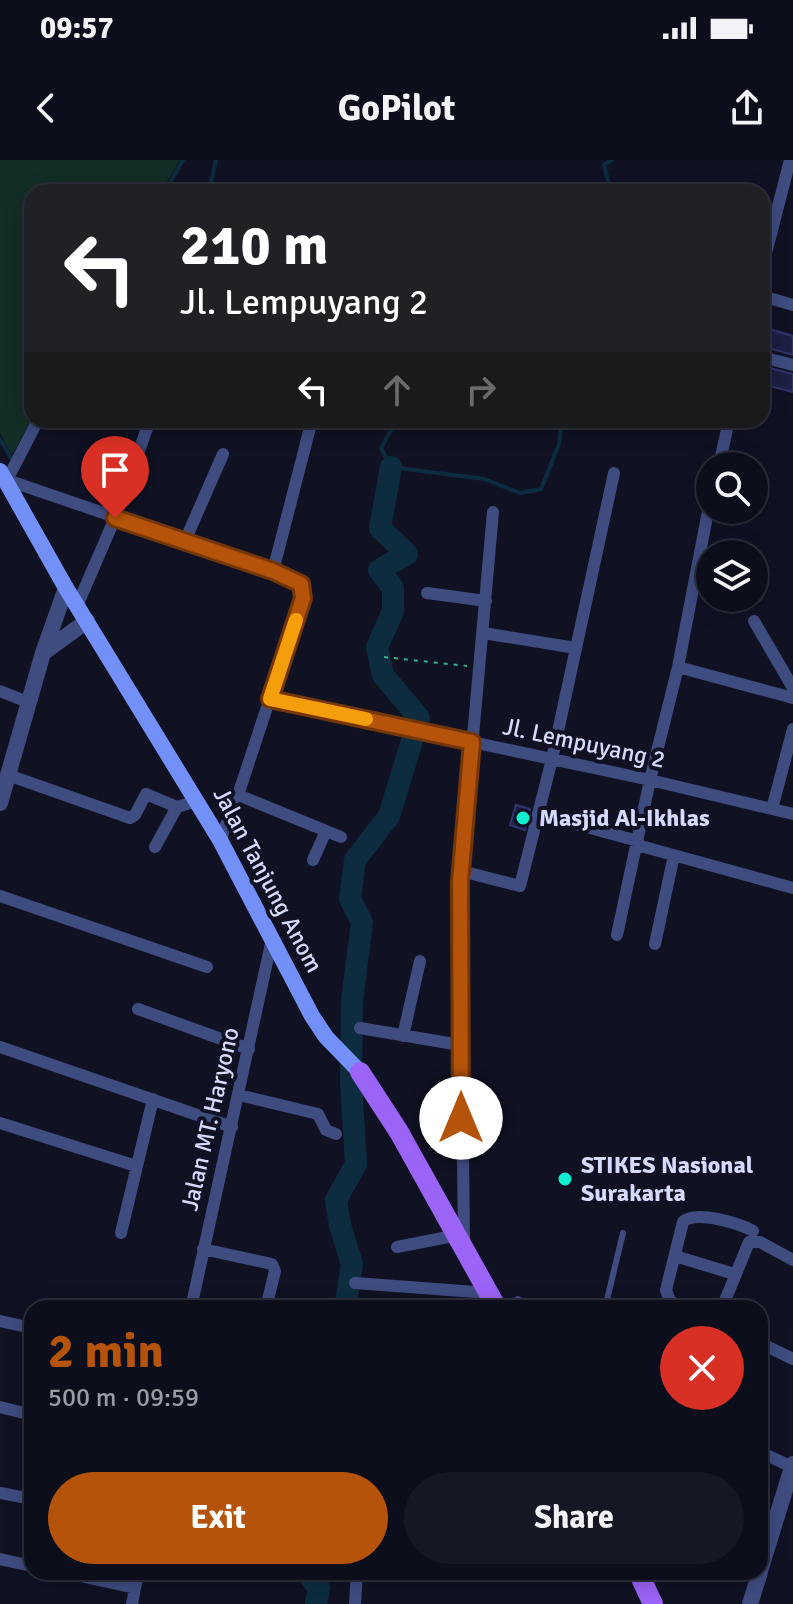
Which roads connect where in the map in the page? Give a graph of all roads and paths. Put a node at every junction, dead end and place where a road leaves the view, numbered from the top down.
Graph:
1 (791, 162) edge
2 (770, 239) edge
3 (770, 298) edge
4 (793, 305) edge
5 (770, 359) edge
6 (793, 365) edge
7 (33, 428) edge
8 (147, 428) edge
9 (310, 428) edge
10 (727, 428) edge
11 (722, 452) edge
12 (223, 454) dead end
13 (614, 473) dead end
14 (4, 476) edge
15 (493, 512) dead end
16 (115, 518) junction
17 (705, 524) edge
18 (185, 541) junction
19 (273, 571) junction
20 (66, 588) junction
21 (427, 593) dead end
22 (486, 601) junction
23 (77, 606) junction
24 (87, 621) junction
25 (754, 621) dead end
26 (483, 633) junction
27 (576, 648) junction
28 (43, 653) junction
29 (384, 657) dead end
30 (480, 667) junction
31 (678, 667) junction
32 (793, 688) edge
33 (0, 691) edge
34 (793, 698) edge
35 (270, 699) junction
36 (28, 702) junction
37 (793, 729) edge
38 (472, 742) junction
39 (552, 759) junction
40 (8, 775) junction
41 (650, 780) junction
42 (238, 795) junction
43 (197, 801) junction
44 (0, 803) edge
45 (177, 807) junction
46 (772, 809) junction
47 (538, 814) junction
48 (793, 814) edge
49 (326, 831) junction
50 (341, 837) dead end
51 (220, 840) junction
52 (638, 843) junction
53 (155, 847) dead end
54 (674, 855) junction
55 (313, 860) dead end
56 (461, 871) junction
57 (793, 888) edge
58 (0, 896) edge
59 (617, 935) dead end
60 (272, 939) junction
61 (655, 944) dead end
62 (420, 961) dead end
63 (207, 967) dead end
64 (138, 1009) dead end
65 (360, 1028) dead end
66 (403, 1036) junction
67 (460, 1045) junction
68 (0, 1048) edge
69 (249, 1049) junction
70 (353, 1065) joint
71 (239, 1095) junction
72 (153, 1099) junction
73 (0, 1123) edge
74 (232, 1127) junction
75 (336, 1134) dead end
76 (136, 1166) junction
77 (753, 1231) dead end
78 (121, 1233) dead end
79 (623, 1233) dead end
80 (461, 1240) junction
81 (397, 1247) dead end
82 (203, 1249) junction
83 (675, 1256) junction
84 (793, 1260) edge
85 (731, 1273) dead end
86 (355, 1283) dead end
87 (193, 1300) edge
88 (268, 1300) edge
89 (474, 1300) edge
90 (493, 1300) edge
91 (607, 1300) edge
92 (669, 1300) edge
93 (725, 1300) edge
94 (0, 1321) edge
95 (24, 1326) edge
96 (768, 1347) edge
97 (793, 1359) edge
98 (0, 1407) edge
99 (24, 1413) edge
100 (768, 1455) edge
101 (792, 1465) edge
102 (0, 1493) edge
103 (24, 1498) edge
104 (768, 1545) edge
105 (0, 1559) edge
106 (24, 1564) edge
107 (98, 1580) edge
108 (136, 1580) edge
109 (356, 1580) edge
110 (638, 1580) edge
111 (758, 1580) edge
112 (135, 1588) junction
113 (132, 1604) edge
114 (355, 1604) edge
115 (653, 1604) edge
116 (750, 1604) edge

1 - 2 street
3 - 4 street
5 - 6 street
7 - 14 street
8 - 16 street
9 - 19 street
10 - 11 street
12 - 18 street
13 - 27 street
14 - 16 street
14 - 20 main road, Jalan Tanjung Anom
15 - 22 street
16 - 18 street
16 - 23 street
17 - 31 street
18 - 19 street
19 - 35 street
20 - 23 main road, Jalan Tanjung Anom
20 - 28 street
21 - 22 street
22 - 26 street
23 - 24 main road, Jalan Tanjung Anom
24 - 28 street
24 - 43 main road, Jalan Tanjung Anom
25 - 32 street
26 - 27 street
26 - 30 street
27 - 39 street
28 - 36 street
29 - 30 path
30 - 38 street
31 - 34 street
31 - 41 street
33 - 36 street
35 - 38 street, Jl. Lempuyang 2
35 - 42 street
36 - 40 street
37 - 46 street
38 - 39 street, Jl. Lempuyang 2
38 - 56 street
39 - 41 street, Jl. Lempuyang 2
39 - 47 street
40 - 44 street
40 - 45 street
41 - 46 street, Jl. Lempuyang 2
41 - 52 street
42 - 49 street
42 - 51 street
43 - 45 street
43 - 51 main road, Jalan Tanjung Anom
45 - 53 street
46 - 48 street, Jl. Lempuyang 2
47 - 52 street
47 - 56 street
49 - 50 street
49 - 55 street
51 - 60 main road, Jalan Tanjung Anom
52 - 54 street
52 - 59 street
54 - 57 street
54 - 61 street
56 - 67 street
58 - 63 street
60 - 69 street, Jalan MT. Haryono
60 - 70 main road, Jalan Tanjung Anom
62 - 66 street
64 - 69 street
65 - 66 street
66 - 67 street
67 - 80 street
68 - 72 street
69 - 71 street, Jalan MT. Haryono
70 - 80 main road, Jalan Tanjung Anom
71 - 74 street, Jalan MT. Haryono
71 - 75 street
72 - 74 street
72 - 76 street
73 - 76 street
74 - 82 street, Jalan MT. Haryono
76 - 78 street
77 - 83 street
79 - 91 lane
80 - 81 street
80 - 90 main road, Jalan Tanjung Anom
82 - 87 street, Jalan MT. Haryono
82 - 88 street
83 - 85 street
83 - 92 street
84 - 93 street
86 - 89 street
94 - 95 street
96 - 97 street
98 - 99 street
100 - 101 street
101 - 104 street
102 - 103 street
105 - 106 street
107 - 112 street
108 - 112 street
109 - 114 street
110 - 115 main road
111 - 116 street
112 - 113 street

